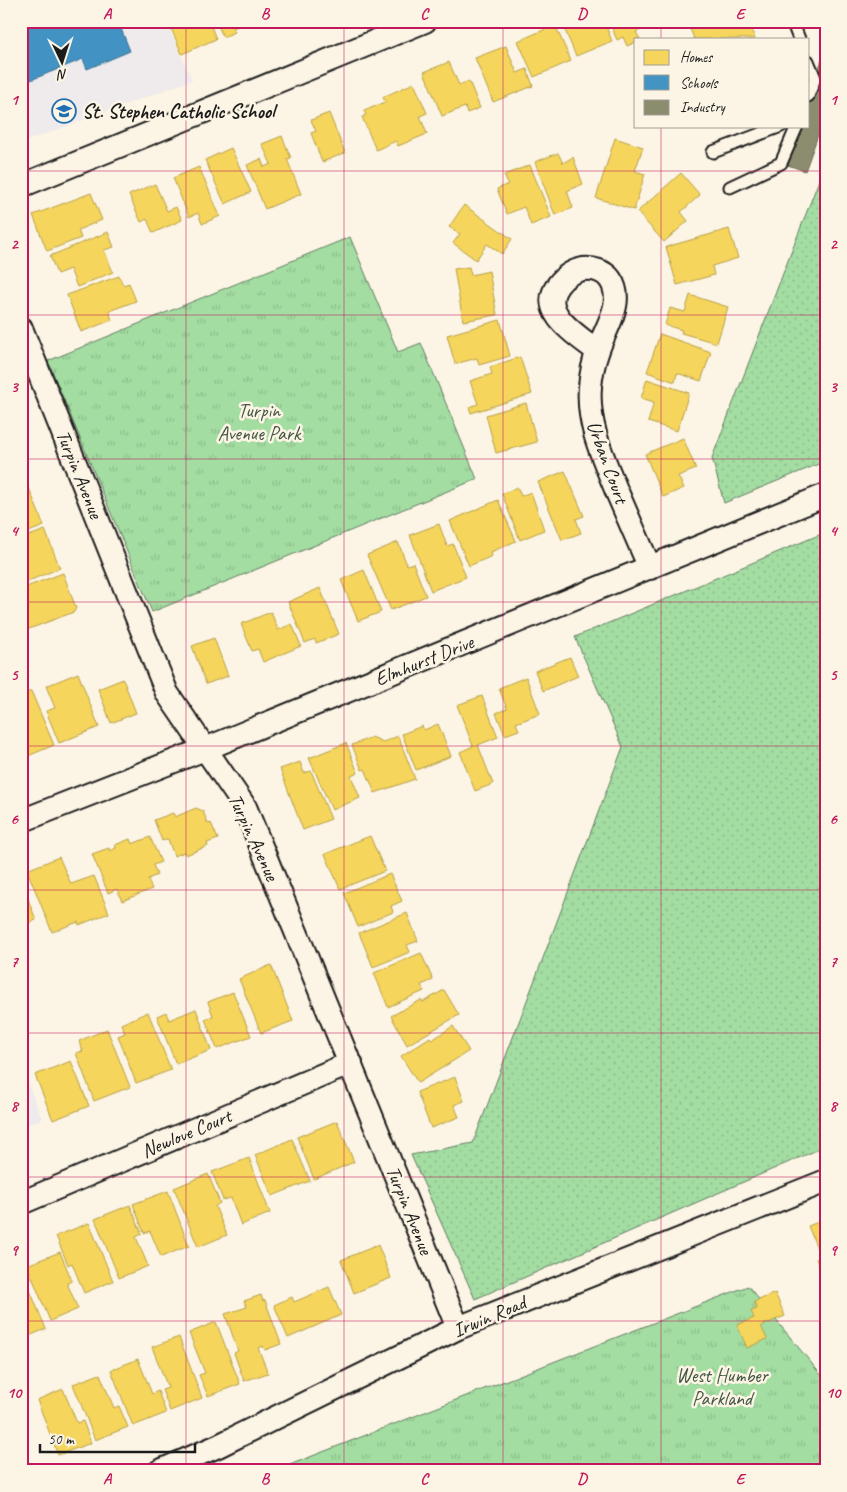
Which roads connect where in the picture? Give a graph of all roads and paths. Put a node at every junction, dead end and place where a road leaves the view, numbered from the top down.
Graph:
1 (425, 21) edge
2 (792, 21) edge
3 (799, 38) edge
4 (810, 65) edge
5 (810, 91) edge
6 (776, 128) edge
7 (796, 128) edge
8 (713, 152) dead end
9 (21, 186) edge
10 (730, 187) dead end
11 (21, 328) edge
12 (597, 352) dead end
13 (826, 495) edge
14 (650, 568) junction
15 (204, 749) junction
16 (21, 821) edge
17 (351, 1062) junction
18 (826, 1181) edge
19 (21, 1203) edge
20 (458, 1328) junction
21 (160, 1471) edge

1 - 9 street
2 - 3 lane
4 - 5 lane
6 - 8 lane
7 - 10 lane
11 - 15 street, Turpin Avenue
12 - 14 street, Urban Court
13 - 14 street, Elmhurst Drive
14 - 15 street, Elmhurst Drive
15 - 16 street, Elmhurst Drive
15 - 17 street, Turpin Avenue
17 - 19 street, Newlove Court
17 - 20 street, Turpin Avenue
18 - 20 street, Irwin Road
20 - 21 street, Irwin Road

